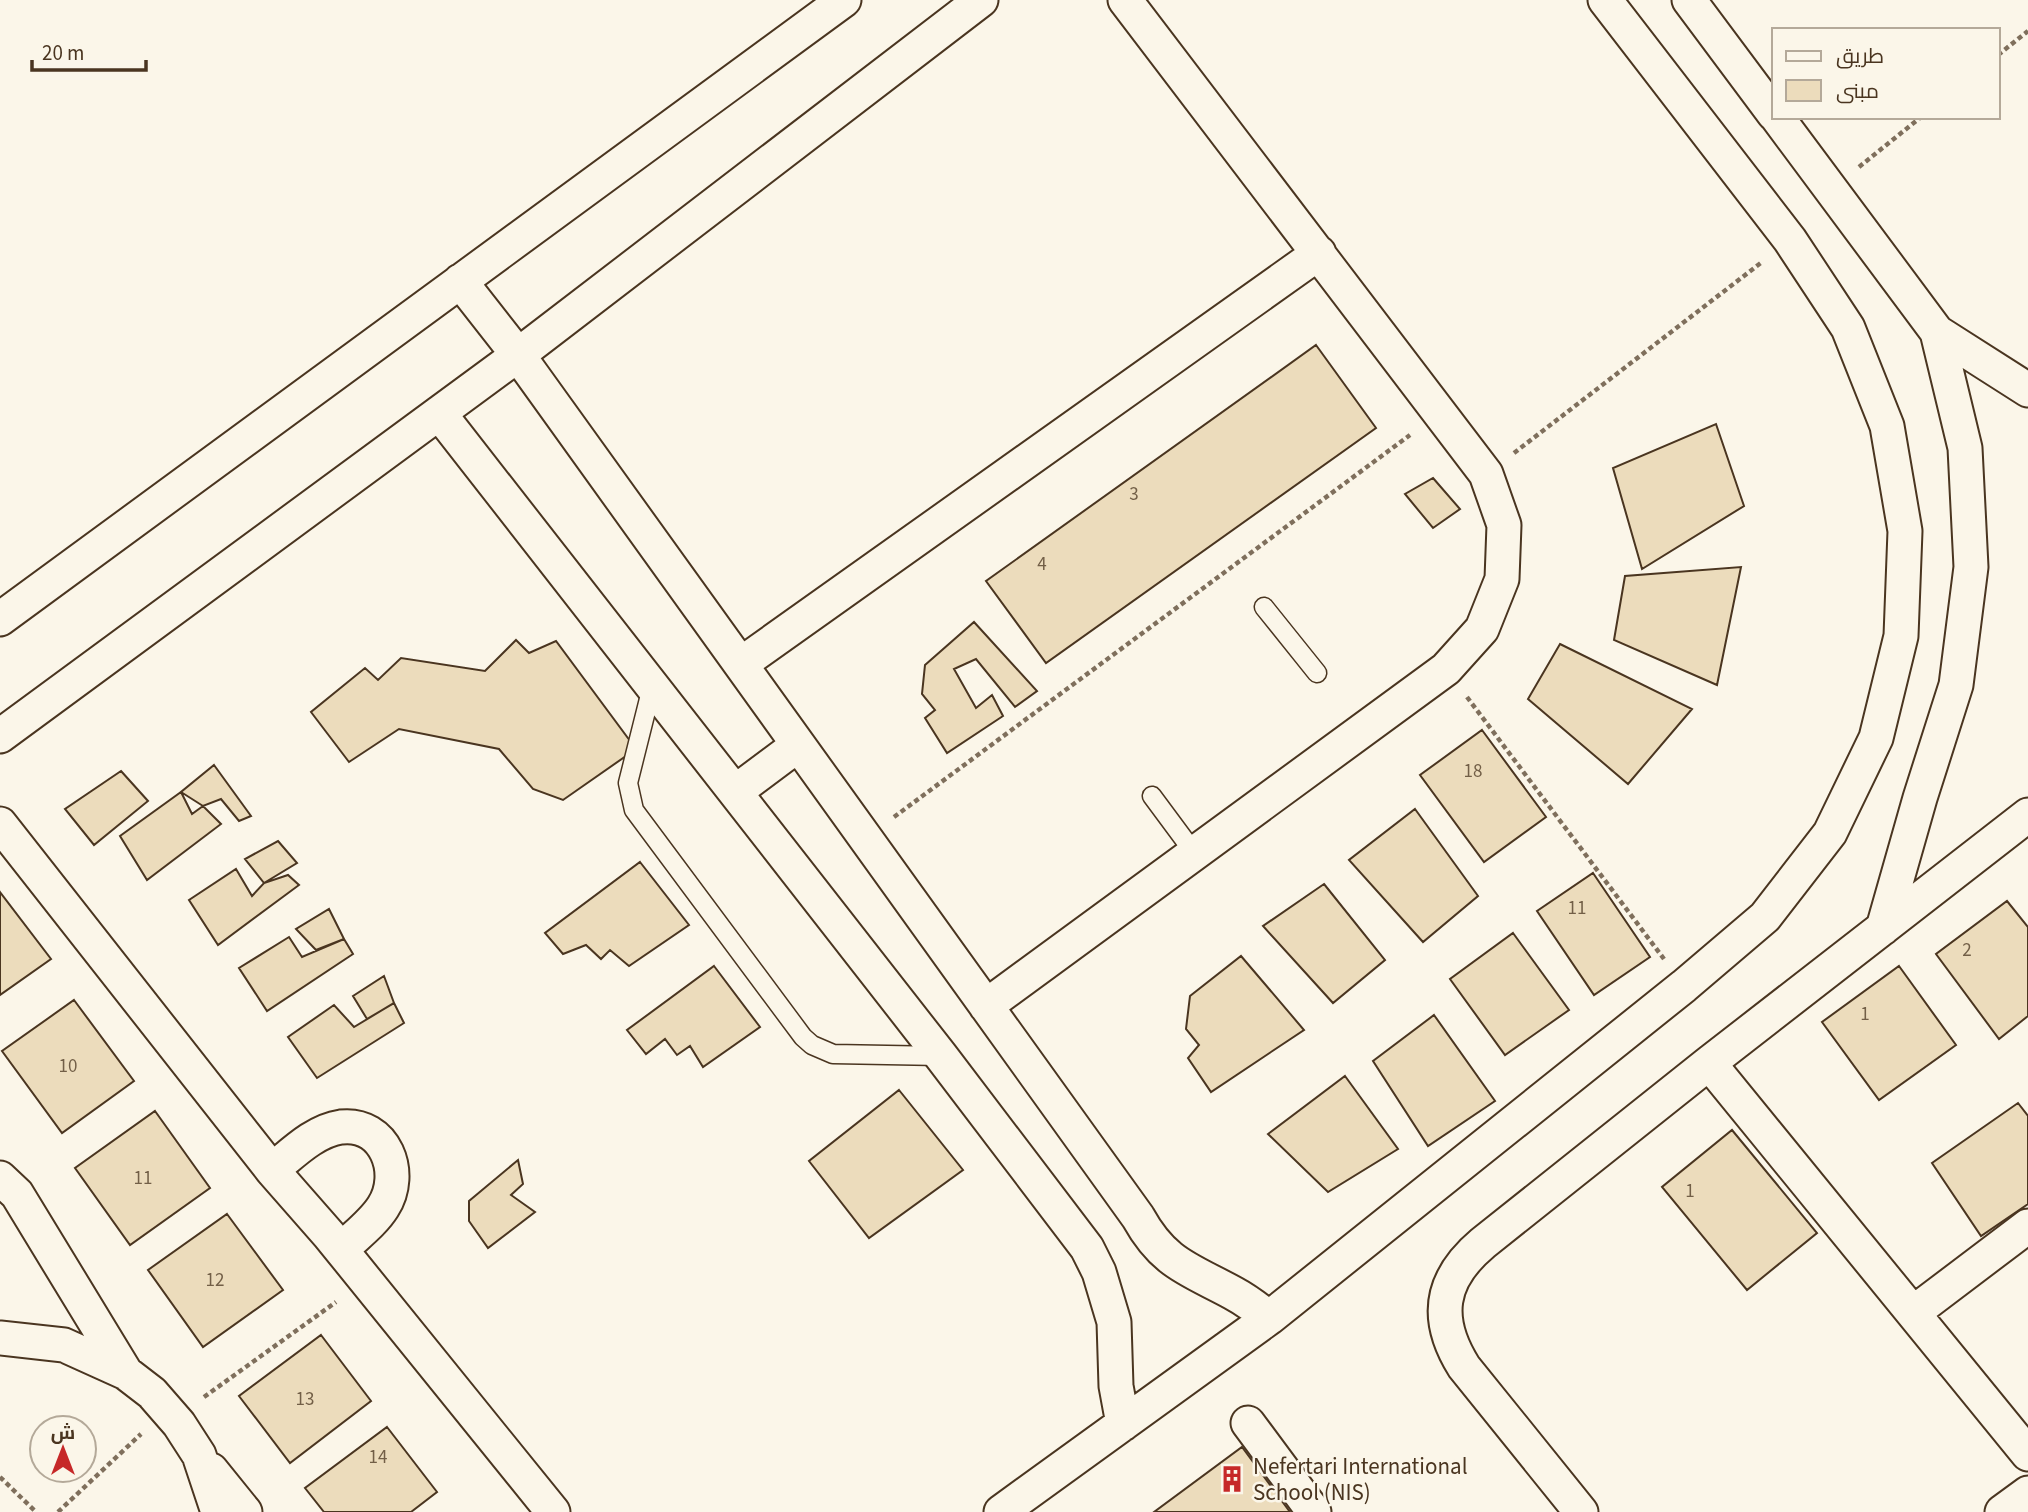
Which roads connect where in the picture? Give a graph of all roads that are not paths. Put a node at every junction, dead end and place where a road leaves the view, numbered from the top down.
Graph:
1 (844, 0) edge
2 (981, 0) edge
3 (1125, 0) edge
4 (1605, 0) edge
5 (1689, 0) edge
6 (1772, 111) edge
7 (1778, 119) edge
8 (1319, 253) junction
9 (460, 281) junction
10 (1937, 332) junction
11 (519, 355) junction
12 (2028, 390) edge
13 (439, 413) junction
14 (1264, 607) dead end
15 (0, 620) edge
16 (741, 664) junction
17 (1317, 673) dead end
18 (652, 687) junction
19 (0, 736) edge
20 (798, 745) junction
21 (735, 792) junction
22 (1152, 796) dead end
23 (2028, 815) edge
24 (0, 824) edge
25 (1195, 854) junction
26 (1883, 928) junction
27 (986, 1006) junction
28 (941, 1056) junction
29 (1709, 1063) junction
30 (272, 1170) junction
31 (0, 1178) edge
32 (2028, 1226) edge
33 (341, 1250) junction
34 (1913, 1313) junction
35 (1269, 1318) junction
36 (0, 1338) edge
37 (126, 1373) junction
38 (1248, 1423) dead end
39 (1123, 1424) junction
40 (2028, 1454) edge
41 (199, 1455) junction
42 (2028, 1493) edge
43 (218, 1512) edge
44 (245, 1512) edge
45 (553, 1512) edge
46 (1001, 1512) edge
47 (1314, 1512) edge
48 (1581, 1512) edge
49 (2002, 1512) edge

1 - 9 street
2 - 11 street
3 - 8 street
4 - 35 street
5 - 6 street
7 - 10 street
8 - 16 street
8 - 25 street
9 - 11 street
9 - 15 street
10 - 12 street
10 - 26 street
11 - 13 street
11 - 16 street
13 - 18 street
13 - 19 street
14 - 17 lane
16 - 20 street
18 - 21 street
18 - 28 lane
20 - 21 street
20 - 27 street
21 - 28 street
22 - 25 lane
23 - 26 street
24 - 30 street
25 - 27 street
26 - 29 street
27 - 35 street
28 - 39 street
29 - 34 street
29 - 48 street
30 - 33 street
30 - 33 street
31 - 37 street
32 - 34 street
33 - 45 street
34 - 40 street
35 - 39 street
36 - 37 street
37 - 41 street
38 - 47 street
39 - 46 street
41 - 43 street
41 - 44 street
42 - 49 street

